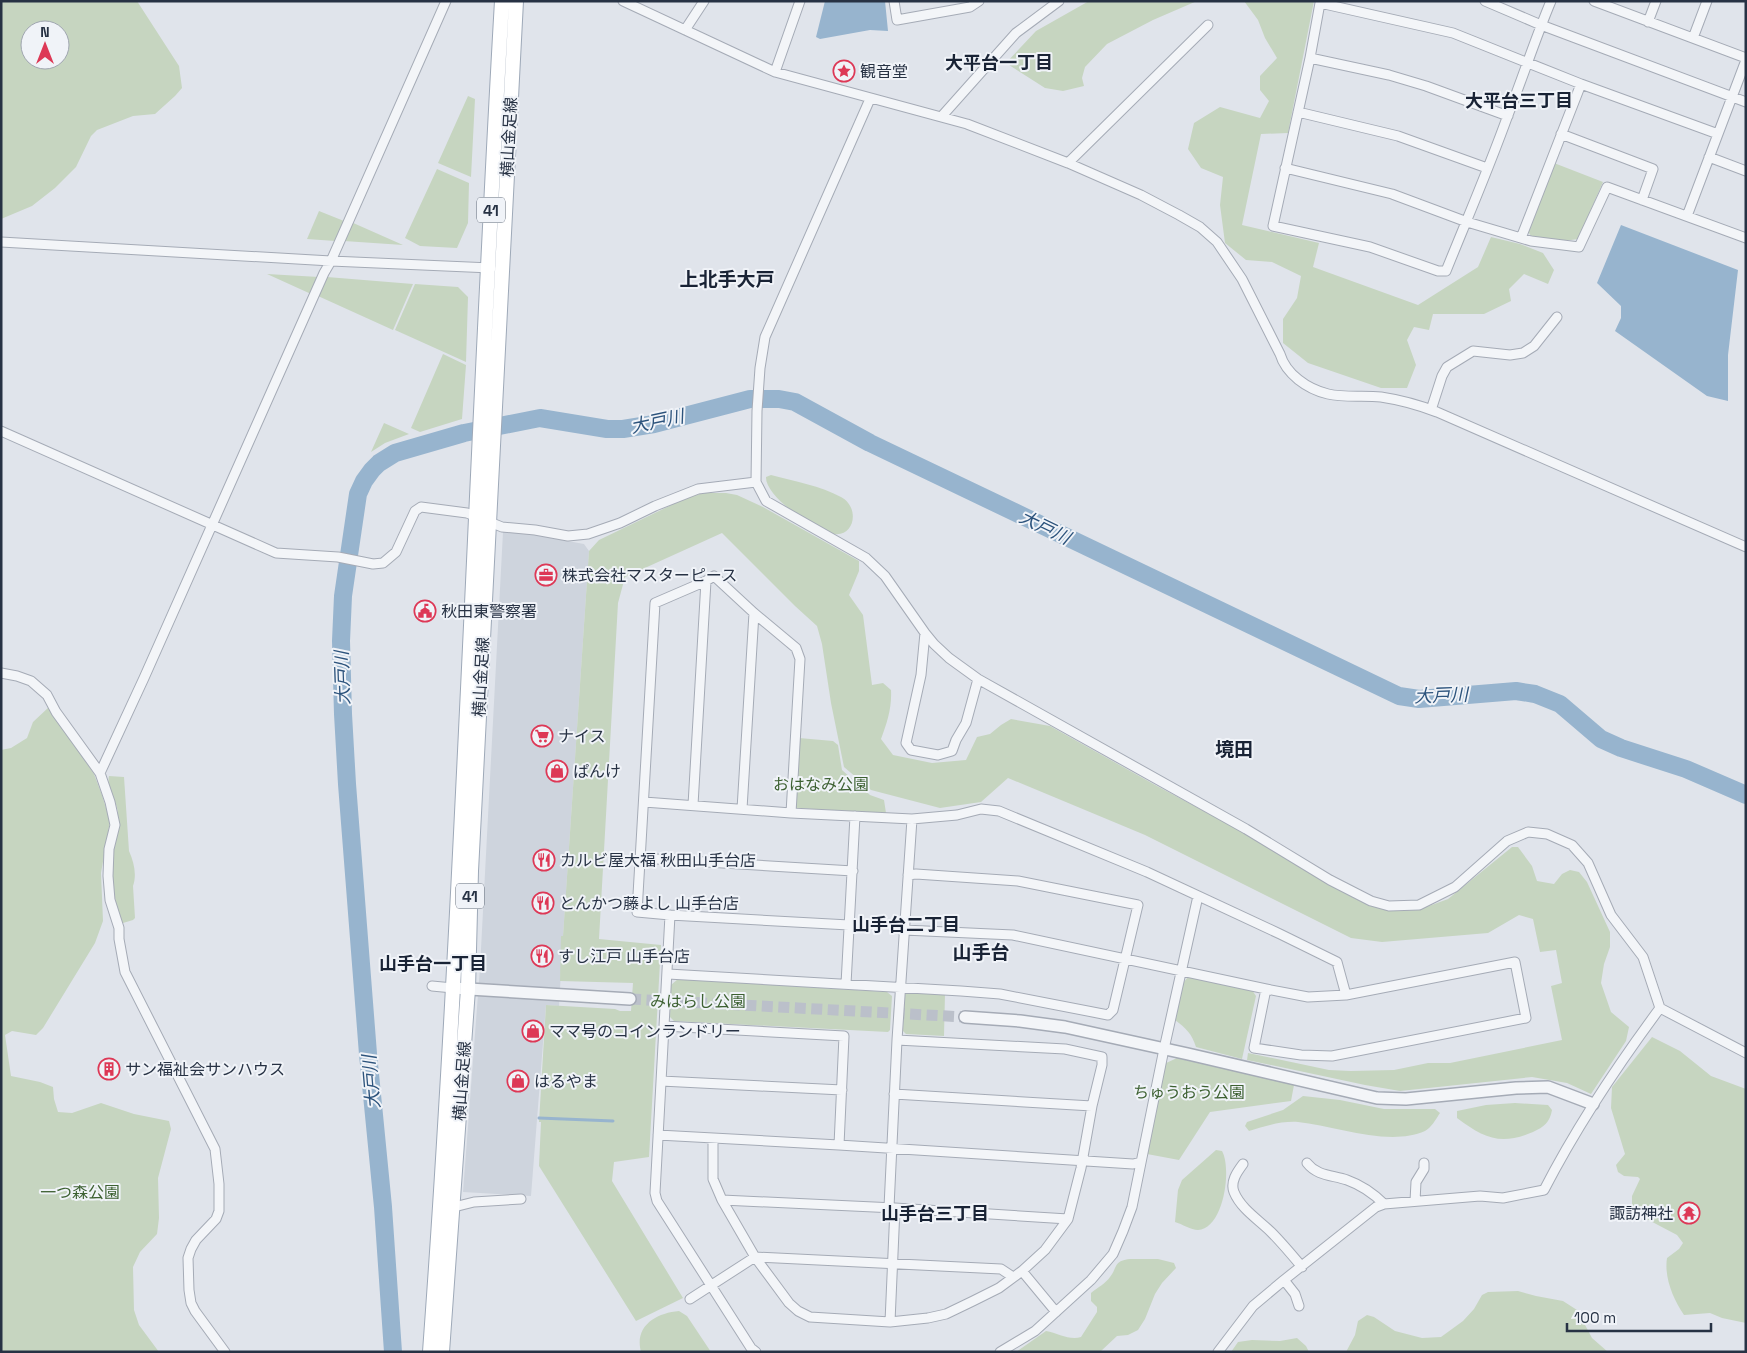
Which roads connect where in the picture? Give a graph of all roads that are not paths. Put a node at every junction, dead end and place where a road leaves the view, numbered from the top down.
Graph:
1 (446, 1) edge
2 (502, 1) edge
3 (516, 1) edge
4 (623, 1) edge
5 (704, 1) edge
6 (800, 1) edge
7 (894, 1) edge
8 (979, 1) edge
9 (1058, 1) edge
10 (1485, 1) edge
11 (1552, 1) edge
12 (1594, 1) edge
13 (1656, 1) edge
14 (1707, 1) edge
15 (1604, 3) edge
16 (1648, 22) junction
17 (1208, 25) dead end
18 (1541, 25) junction
19 (685, 30) junction
20 (1693, 38) junction
21 (1310, 58) junction
22 (1746, 59) edge
23 (1527, 63) junction
24 (775, 72) junction
25 (1581, 84) junction
26 (1732, 97) junction
27 (870, 98) junction
28 (1746, 102) edge
29 (1298, 112) junction
30 (942, 116) junction
31 (1508, 116) junction
32 (1561, 134) junction
33 (1718, 134) junction
34 (1709, 158) junction
35 (1068, 163) junction
36 (1285, 168) junction
37 (1487, 168) junction
38 (1746, 171) edge
39 (1642, 200) junction
40 (1687, 216) junction
41 (1466, 222) junction
42 (1521, 238) junction
43 (1746, 238) edge
44 (1, 242) edge
45 (331, 262) junction
46 (495, 268) junction
47 (1557, 317) dead end
48 (1431, 410) junction
49 (1, 431) edge
50 (756, 482) junction
51 (483, 519) junction
52 (212, 526) junction
53 (1746, 547) edge
54 (706, 581) junction
55 (754, 613) junction
56 (925, 634) junction
57 (1, 673) edge
58 (978, 679) junction
59 (100, 773) junction
60 (644, 802) junction
61 (693, 806) junction
62 (742, 809) junction
63 (791, 813) junction
64 (855, 816) junction
65 (912, 819) junction
66 (640, 858) junction
67 (853, 871) junction
68 (908, 875) junction
69 (1198, 896) junction
70 (670, 915) junction
71 (849, 925) junction
72 (904, 930) junction
73 (1126, 958) junction
74 (1182, 971) junction
75 (668, 974) junction
76 (846, 984) junction
77 (432, 986) dead end
78 (901, 987) junction
79 (453, 988) junction
80 (468, 989) junction
81 (1266, 990) junction
82 (1346, 995) junction
83 (630, 999) tunnel mouth
84 (1660, 1008) junction
85 (965, 1017) tunnel mouth
86 (664, 1026) junction
87 (897, 1040) junction
88 (1164, 1049) junction
89 (1746, 1053) edge
90 (660, 1082) junction
91 (842, 1090) junction
92 (894, 1094) junction
93 (1593, 1104) junction
94 (1092, 1106) junction
95 (658, 1136) junction
96 (714, 1139) junction
97 (839, 1145) junction
98 (892, 1149) junction
99 (1083, 1160) junction
100 (1140, 1162) junction
101 (1307, 1163) dead end
102 (1424, 1163) dead end
103 (1243, 1164) dead end
104 (521, 1198) dead end
105 (722, 1200) junction
106 (1415, 1201) junction
107 (1384, 1204) junction
108 (454, 1208) junction
109 (892, 1208) junction
110 (1068, 1220) junction
111 (755, 1257) junction
112 (892, 1263) junction
113 (1302, 1267) junction
114 (1022, 1271) junction
115 (1013, 1277) junction
116 (1284, 1280) junction
117 (711, 1286) junction
118 (690, 1299) dead end
119 (1299, 1306) dead end
120 (1056, 1312) junction
121 (890, 1322) junction
122 (225, 1352) edge
123 (430, 1352) edge
124 (442, 1352) edge
125 (756, 1352) edge
126 (1000, 1352) edge
127 (1218, 1352) edge

1 - 45 street
2 - 46 main road, 横山金足線 / 41
3 - 46 main road, 横山金足線 / 41
4 - 19 street
5 - 19 street
6 - 24 street
7 - 8 street
9 - 30 street
10 - 18 street
11 - 18 street
12 - 15 street
13 - 16 street
14 - 20 street
15 - 16 street
16 - 20 street
17 - 35 street
18 - 23 street
18 - 26 street
19 - 24 street
20 - 22 street
21 - 23 street
21 - 29 street
21 - 31 street
22 - 26 street
23 - 25 street
23 - 31 street
24 - 27 street
25 - 32 street
25 - 33 street
26 - 28 street
26 - 33 street
27 - 30 street
27 - 50 street
29 - 36 street
29 - 37 street
30 - 35 street
31 - 37 street
32 - 39 street
32 - 42 street
33 - 34 street
34 - 38 street
34 - 40 street
35 - 48 street
36 - 41 street
36 - 41 street
37 - 41 street
39 - 40 street
39 - 42 street
40 - 43 street
41 - 42 street
44 - 45 street
45 - 46 street
45 - 52 street
46 - 51 main road, 横山金足線 / 41
47 - 48 street
48 - 53 street
49 - 52 street
50 - 51 street
50 - 56 street
51 - 52 street
51 - 79 main road, 横山金足線 / 41
51 - 80 main road, 横山金足線 / 41
52 - 59 street
54 - 55 street
54 - 60 street
54 - 61 street
55 - 62 street
55 - 63 street
56 - 58 street
56 - 58 street
57 - 59 street
58 - 84 street
59 - 122 street
60 - 61 street
60 - 66 street
61 - 62 street
62 - 63 street
63 - 64 street
64 - 65 street
64 - 67 street
65 - 68 street
65 - 69 street
66 - 67 street
66 - 70 street
67 - 71 street
68 - 72 street
68 - 73 street
69 - 74 street
69 - 82 street
70 - 71 street
70 - 75 street
71 - 76 street
72 - 73 street
72 - 78 street
73 - 74 street
73 - 78 street
74 - 81 street
74 - 88 street
75 - 76 street
75 - 86 street
76 - 78 street
77 - 79 street
78 - 87 street
79 - 80 street
79 - 123 main road, 横山金足線 / 41
80 - 83 street
80 - 108 main road, 横山金足線 / 41
81 - 82 street
81 - 82 street
84 - 89 street
84 - 93 street
85 - 88 street
86 - 90 street
86 - 91 street
87 - 92 street
87 - 94 street
88 - 93 street
88 - 100 street
90 - 91 street
90 - 95 street
91 - 97 street
92 - 94 street
92 - 98 street
93 - 106 street
94 - 99 street
95 - 96 street
95 - 117 street
96 - 97 street
96 - 105 street
97 - 98 street
98 - 99 street
98 - 109 street
99 - 100 street
99 - 110 street
100 - 120 street
101 - 107 street
102 - 106 street
103 - 113 street
104 - 108 street
105 - 109 street
105 - 111 street
106 - 107 street
107 - 113 street
108 - 124 main road, 横山金足線 / 41
109 - 110 street
109 - 112 street
110 - 114 street
111 - 112 street
111 - 117 street
111 - 121 street
112 - 115 street
112 - 121 street
113 - 116 street
114 - 115 street
114 - 120 street
115 - 121 street
116 - 119 street
116 - 127 street
117 - 118 street
117 - 125 street
120 - 126 street

